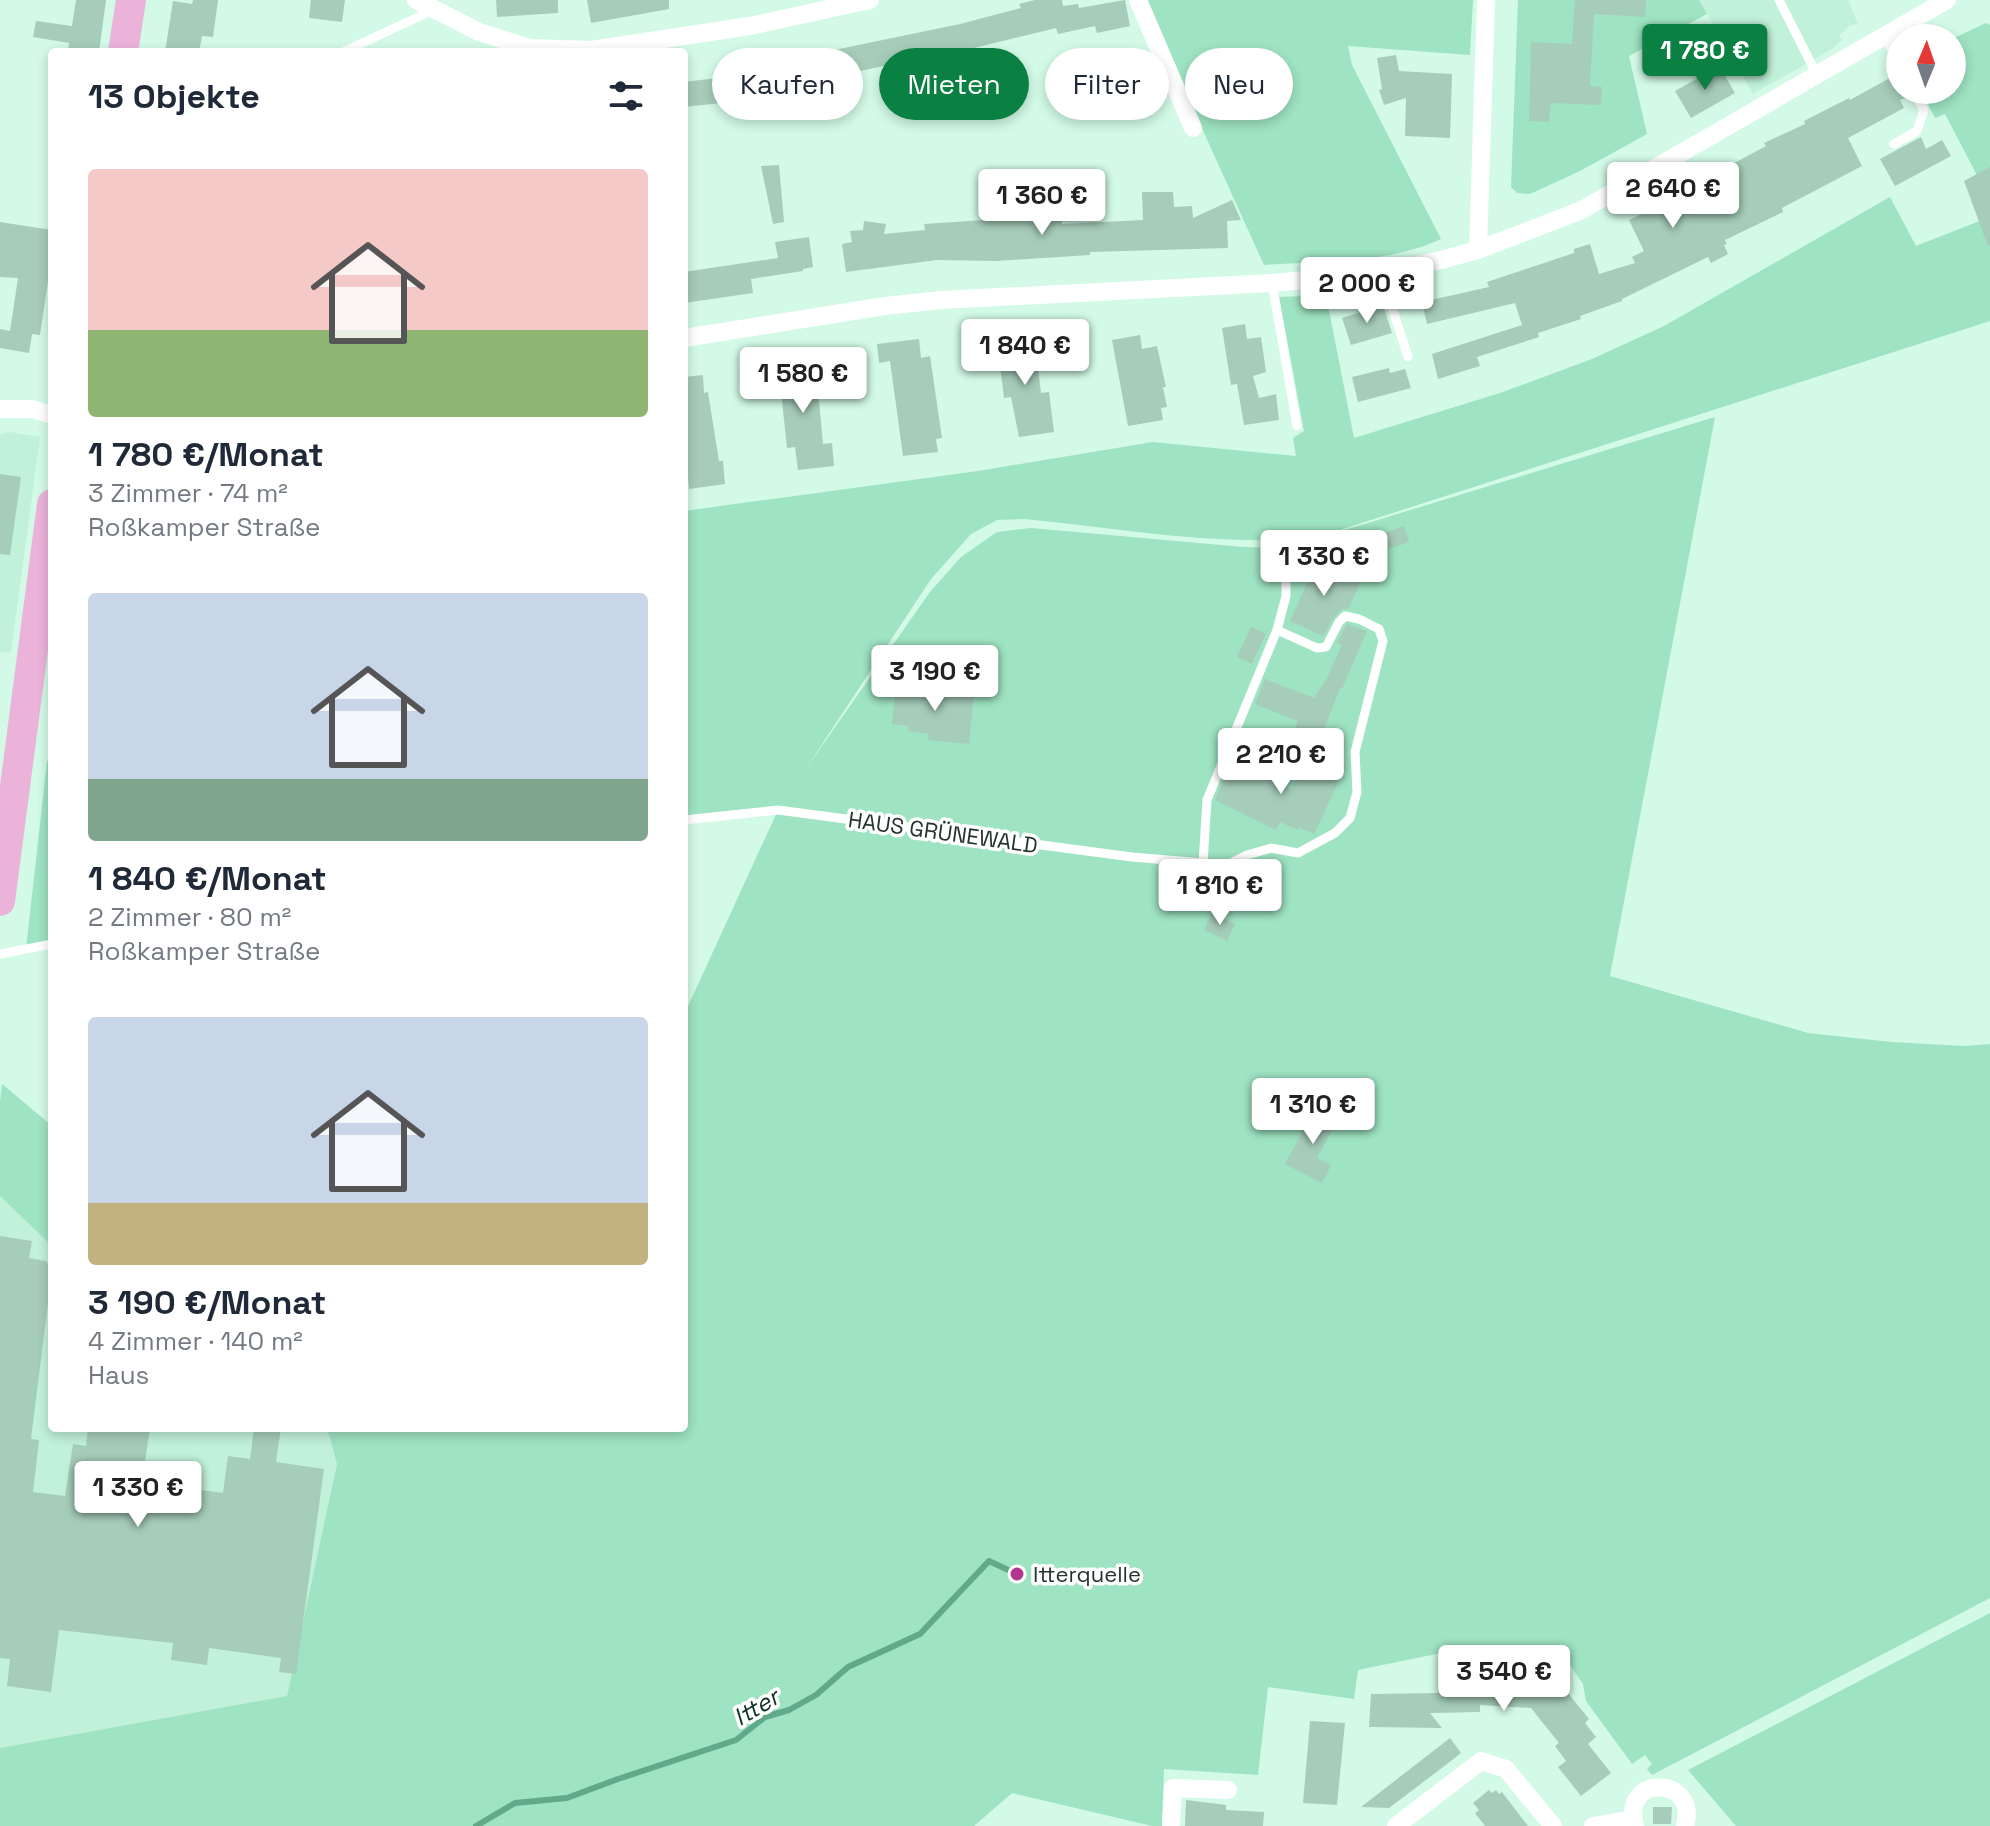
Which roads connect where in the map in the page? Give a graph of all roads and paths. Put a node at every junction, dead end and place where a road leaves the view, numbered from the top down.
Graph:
1 (131, 0) edge
2 (416, 0) edge
3 (870, 0) edge
4 (1138, 0) edge
5 (1486, 0) edge
6 (1779, 0) edge
7 (1947, 0) edge
8 (433, 10) junction
9 (1885, 37) joint
10 (124, 48) edge
11 (352, 48) edge
12 (530, 48) edge
13 (604, 48) edge
14 (1817, 75) junction
15 (1921, 104) edge
16 (1193, 128) dead end
17 (1894, 144) dead end
18 (1478, 250) junction
19 (1381, 273) junction
20 (1272, 283) junction
21 (688, 337) edge
22 (1408, 357) dead end
23 (0, 409) edge
24 (48, 414) edge
25 (1297, 426) dead end
26 (48, 536) edge
27 (1286, 548) dead end
28 (1277, 630) junction
29 (688, 820) edge
30 (1203, 863) junction
31 (0, 901) edge
32 (48, 945) edge
33 (0, 954) edge
34 (1228, 1790) dead end
35 (1634, 1822) edge
36 (1171, 1826) edge
37 (1396, 1826) edge
38 (1553, 1826) edge
39 (1593, 1826) edge
40 (1685, 1826) edge

1 - 10 main road
2 - 8 street
3 - 13 street
4 - 16 street
5 - 18 street
6 - 14 lane
7 - 9 street
8 - 11 lane
8 - 12 street
9 - 14 street
14 - 18 street
15 - 17 lane
18 - 19 street
19 - 20 street
19 - 22 lane
20 - 21 street
20 - 25 lane
23 - 24 street
26 - 31 main road
27 - 28 lane
28 - 30 lane
28 - 30 lane, HAUS GRÜNEWALD
29 - 30 lane, HAUS GRÜNEWALD
32 - 33 lane
34 - 36 street
35 - 39 street
35 - 40 street
37 - 38 street

